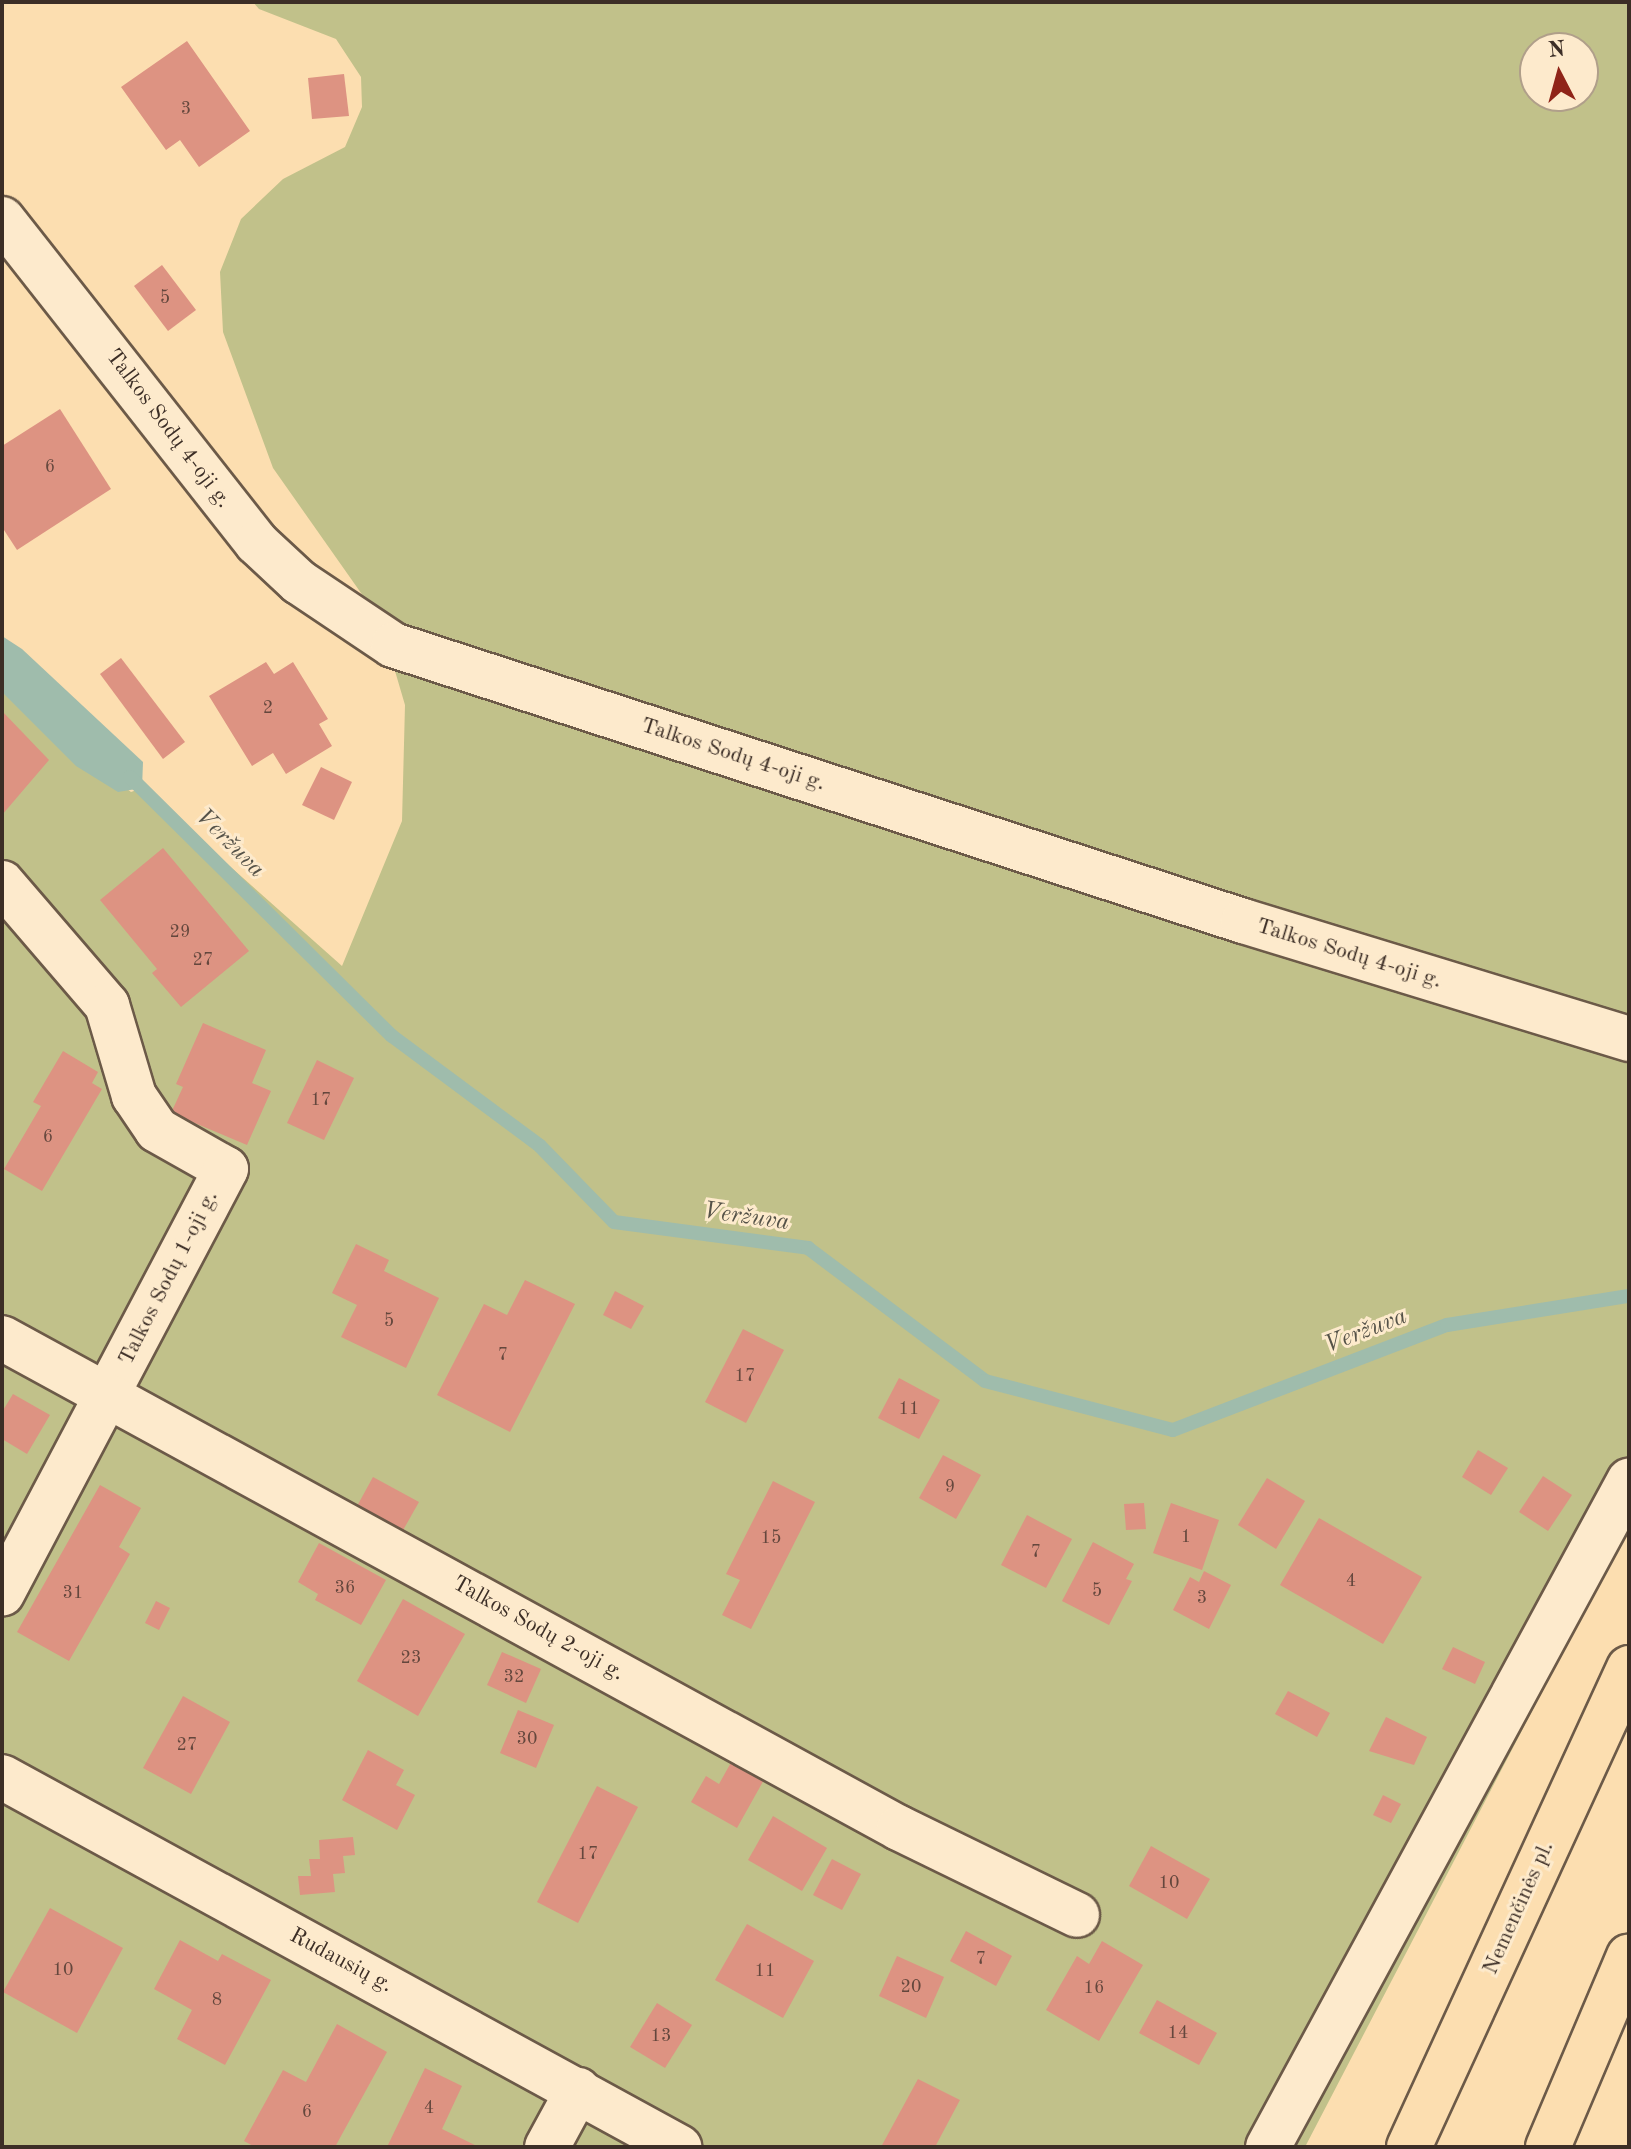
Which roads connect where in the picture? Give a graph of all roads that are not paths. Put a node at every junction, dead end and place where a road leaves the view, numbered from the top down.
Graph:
1 (2, 219) edge
2 (2, 883) edge
3 (1629, 1039) edge
4 (2, 1338) edge
5 (110, 1393) junction
6 (1629, 1481) edge
7 (2, 1593) edge
8 (1629, 1668) edge
9 (2, 1777) edge
10 (1077, 1915) dead end
11 (1629, 1956) edge
12 (578, 2090) junction
13 (547, 2147) edge
14 (679, 2147) edge
15 (1268, 2147) edge
16 (1409, 2147) edge
17 (1548, 2147) edge

1 - 3 street, Talkos Sodų 4-oji g.
2 - 5 street, Talkos Sodų 1-oji g.
4 - 5 street, Talkos Sodų 2-oji g.
5 - 7 street, Talkos Sodų 1-oji g.
5 - 10 street, Talkos Sodų 2-oji g.
6 - 15 street
8 - 16 main road, Nemenčinės pl.
9 - 12 street, Rudausių g.
11 - 17 main road
12 - 13 street
12 - 14 street, Rudausių g.

